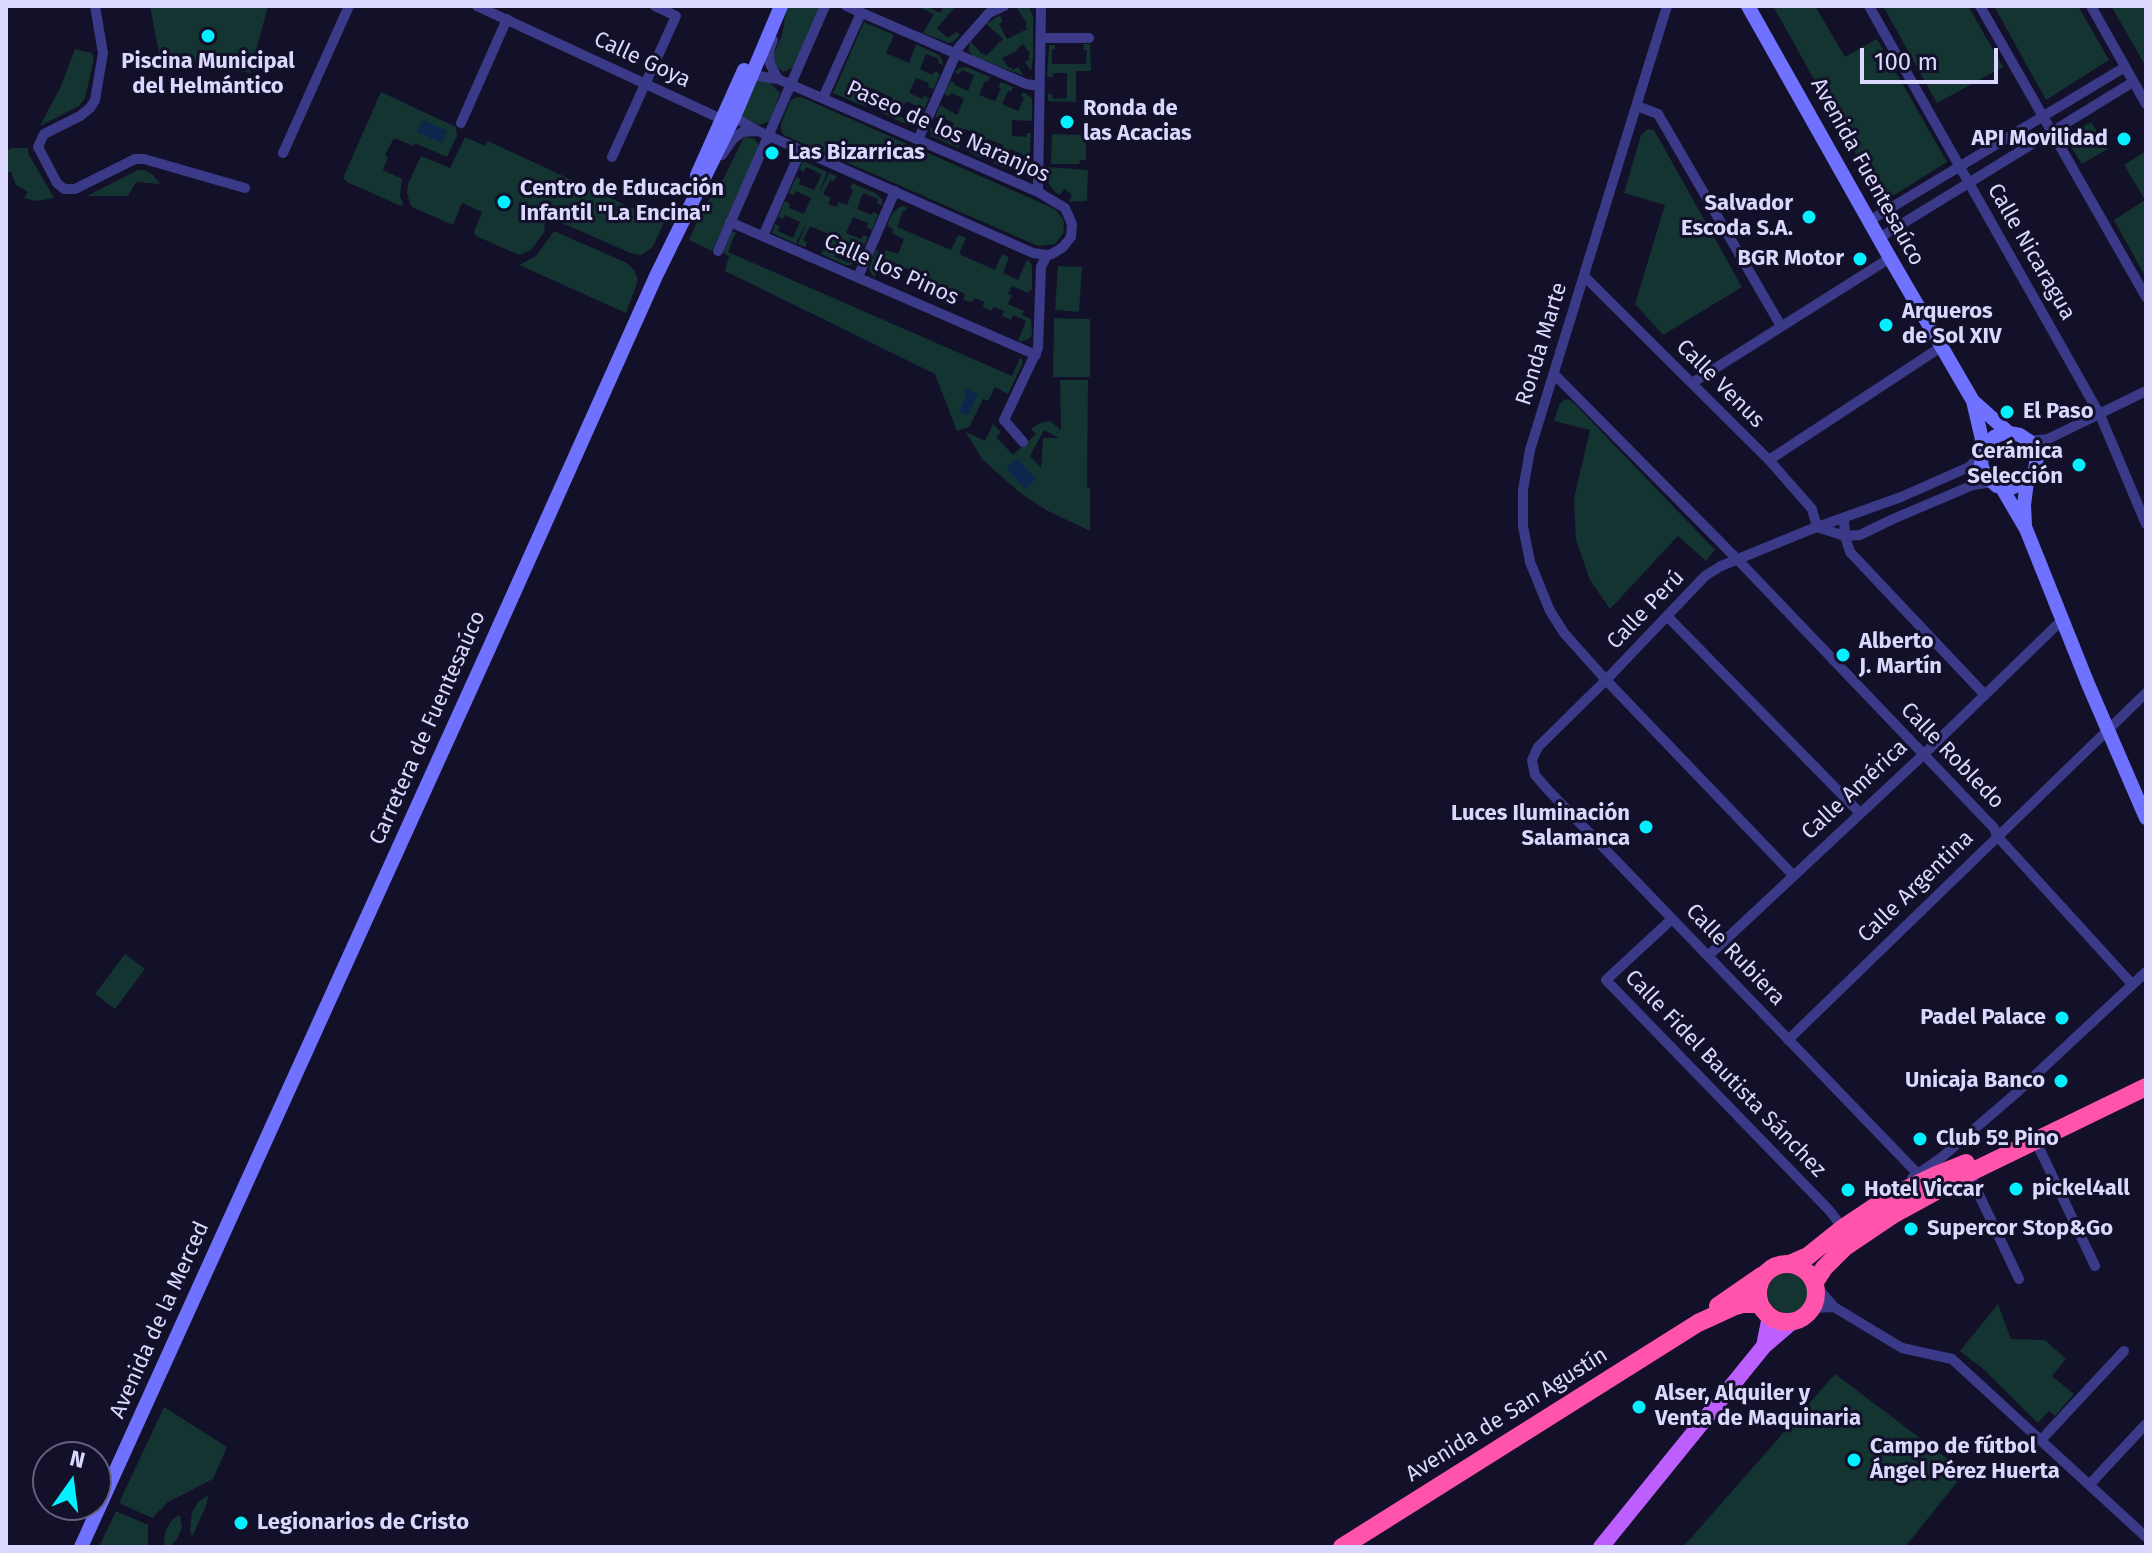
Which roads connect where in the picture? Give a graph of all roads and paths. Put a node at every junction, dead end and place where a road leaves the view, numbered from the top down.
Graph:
1 (95, 6) edge
2 (349, 6) edge
3 (477, 6) edge
4 (655, 6) edge
5 (825, 6) edge
6 (846, 6) edge
7 (1004, 6) edge
8 (1041, 6) edge
9 (1667, 6) edge
10 (1748, 6) edge
11 (1869, 6) edge
12 (1980, 6) edge
13 (2091, 6) edge
14 (777, 7) edge
15 (987, 9) edge
16 (861, 13) junction
17 (507, 19) junction
18 (1041, 38) junction
19 (1089, 38) dead end
20 (955, 55) junction
21 (2125, 67) junction
22 (746, 75) junction
23 (778, 79) junction
24 (2133, 82) junction
25 (646, 83) junction
26 (791, 84) junction
27 (1040, 86) junction
28 (823, 98) junction
29 (2146, 104) edge
30 (1637, 106) junction
31 (728, 117) junction
32 (2043, 117) junction
33 (461, 123) dead end
34 (2052, 132) junction
35 (764, 134) junction
36 (918, 140) junction
37 (801, 150) junction
38 (283, 153) dead end
39 (612, 157) dead end
40 (1960, 167) junction
41 (707, 176) junction
42 (1968, 183) junction
43 (245, 188) dead end
44 (895, 191) junction
45 (1038, 192) junction
46 (1869, 221) junction
47 (730, 222) junction
48 (763, 236) junction
49 (1879, 238) junction
50 (718, 251) dead end
51 (1047, 255) junction
52 (1890, 258) junction
53 (656, 276) junction
54 (1584, 276) junction
55 (858, 277) junction
56 (2146, 297) edge
57 (1781, 326) junction
58 (1941, 347) junction
59 (1036, 355) junction
60 (1554, 374) junction
61 (1692, 383) junction
62 (2146, 391) edge
63 (1973, 401) junction
64 (2100, 415) junction
65 (2009, 433) junction
66 (2048, 439) junction
67 (2029, 441) junction
68 (1023, 442) dead end
69 (1983, 451) junction
70 (2037, 456) junction
71 (1769, 460) junction
72 (2027, 482) junction
73 (1997, 485) junction
74 (1844, 518) junction
75 (2146, 524) edge
76 (1817, 527) junction
77 (2026, 529) junction
78 (1845, 536) junction
79 (1738, 560) junction
80 (1667, 616) junction
81 (2063, 619) junction
82 (1606, 680) junction
83 (2146, 693) edge
84 (1985, 695) junction
85 (2108, 731) junction
86 (1923, 755) junction
87 (1532, 760) joint
88 (1860, 813) junction
89 (2146, 818) edge
90 (1997, 836) junction
91 (1793, 875) junction
92 (1672, 919) junction
93 (1708, 956) junction
94 (2146, 972) edge
95 (2132, 984) junction
96 (1788, 1040) junction
97 (2146, 1087) edge
98 (2080, 1118) junction
99 (2040, 1150) dead end
100 (1917, 1173) junction
101 (1971, 1178) dead end
102 (1897, 1193) junction
103 (240, 1198) joint
104 (1843, 1228) junction
105 (1792, 1263) junction
106 (2095, 1266) dead end
107 (1763, 1275) junction
108 (2019, 1279) dead end
109 (1816, 1285) junction
110 (1834, 1307) junction
111 (1813, 1308) junction
112 (1765, 1310) junction
113 (1792, 1322) junction
114 (1698, 1323) junction
115 (1764, 1346) junction
116 (2124, 1351) dead end
117 (2146, 1424) edge
118 (2041, 1440) junction
119 (2090, 1484) junction
120 (2146, 1537) edge
121 (81, 1547) edge
122 (1342, 1547) edge
123 (1601, 1547) edge

1 - 43 street
2 - 38 street
3 - 17 street, Calle Goya
4 - 25 street
5 - 26 street
6 - 16 street
7 - 15 street
8 - 18 street
9 - 30 street, Ronda Marte
10 - 46 main road, Avenida Fuentesaúco
11 - 40 street, Calle Nicaragua
12 - 32 street
13 - 21 street
14 - 22 main road
14 - 22 main road
14 - 23 street
15 - 20 street
16 - 20 street
16 - 28 street
17 - 25 street, Calle Goya
17 - 33 street
18 - 19 street
18 - 27 street
20 - 27 street
20 - 36 street
21 - 24 street
21 - 32 street
22 - 23 street, Paseo de los Naranjos
22 - 31 main road
23 - 26 street, Paseo de los Naranjos
24 - 29 street
24 - 34 street
25 - 31 street, Calle Goya
25 - 39 street
26 - 28 street, Paseo de los Naranjos
26 - 35 street
27 - 45 street
28 - 36 street, Paseo de los Naranjos
30 - 54 street, Ronda Marte
30 - 57 street
31 - 35 street
31 - 41 main road, Carretera de Fuentesaúco
31 - 53 main road, Carretera de Fuentesaúco
32 - 34 street
32 - 40 street
34 - 42 street
34 - 56 street
35 - 37 street
35 - 41 street
35 - 47 street
36 - 45 street, Paseo de los Naranjos
37 - 44 street
37 - 48 street
40 - 42 street, Calle Nicaragua
40 - 46 street
41 - 53 main road, Carretera de Fuentesaúco
42 - 49 street
42 - 64 street, Calle Nicaragua
44 - 51 street
44 - 55 street
45 - 51 street, Paseo de los Naranjos
46 - 49 main road, Avenida Fuentesaúco
47 - 48 street, Calle los Pinos
47 - 50 street
48 - 55 street, Calle los Pinos
49 - 52 main road, Avenida Fuentesaúco
51 - 59 street
52 - 57 street
52 - 58 main road, Avenida Fuentesaúco
53 - 103 main road, Carretera de Fuentesaúco
54 - 60 street, Ronda Marte
54 - 61 street, Calle Venus
55 - 59 street, Calle los Pinos
57 - 61 street
58 - 63 main road, Avenida Fuentesaúco
58 - 71 street
59 - 68 street
60 - 79 street, Calle Robledo
60 - 82 street, Ronda Marte
61 - 71 street, Calle Venus
62 - 64 street
63 - 65 main road, Avenida Fuentesaúco
63 - 69 main road, Avenida Fuentesaúco
64 - 66 street
64 - 75 street, Calle Nicaragua
65 - 67 main road
65 - 69 main road
66 - 67 street
66 - 70 street
67 - 70 main road
69 - 73 main road
69 - 74 street, Calle Perú
70 - 72 main road
71 - 76 street, Calle Venus
72 - 73 main road
72 - 77 main road
73 - 77 main road
73 - 78 street
74 - 76 street, Calle Perú
74 - 78 street
76 - 78 street
76 - 79 street, Calle Perú
77 - 81 main road
78 - 84 street
79 - 80 street, Calle Perú
79 - 86 street, Calle Robledo
80 - 82 street, Calle Perú
80 - 88 street
81 - 84 street, Calle América
81 - 85 main road
82 - 87 street, Calle Perú
82 - 91 street, Ronda Marte
83 - 85 street, Calle Argentina
84 - 86 street, Calle América
85 - 89 main road
85 - 90 street, Calle Argentina
86 - 88 street, Calle América
86 - 90 street, Calle Robledo
87 - 92 street, Calle Rubiera
88 - 91 street, Calle América
90 - 95 street, Calle Robledo
90 - 96 street, Calle Argentina
91 - 93 street, Calle América
92 - 93 street, Calle Rubiera
92 - 104 street, Calle Fidel Bautista Sánchez
93 - 96 street, Calle Rubiera
94 - 95 street
95 - 100 street
96 - 100 street, Calle Rubiera
97 - 98 highway
98 - 102 highway
98 - 109 highway
99 - 106 street
100 - 102 street
101 - 108 street
102 - 104 highway
103 - 121 main road, Avenida de la Merced
104 - 105 highway
105 - 107 highway
105 - 109 highway
107 - 112 highway
107 - 114 highway, Avenida de San Agustín
109 - 110 street
109 - 111 highway
110 - 111 street
110 - 118 street
111 - 113 highway
112 - 113 highway
112 - 114 highway, Avenida de San Agustín
112 - 115 main road
113 - 115 main road
114 - 122 highway, Avenida de San Agustín
115 - 123 main road
116 - 118 street
117 - 119 street
118 - 119 street
119 - 120 street

